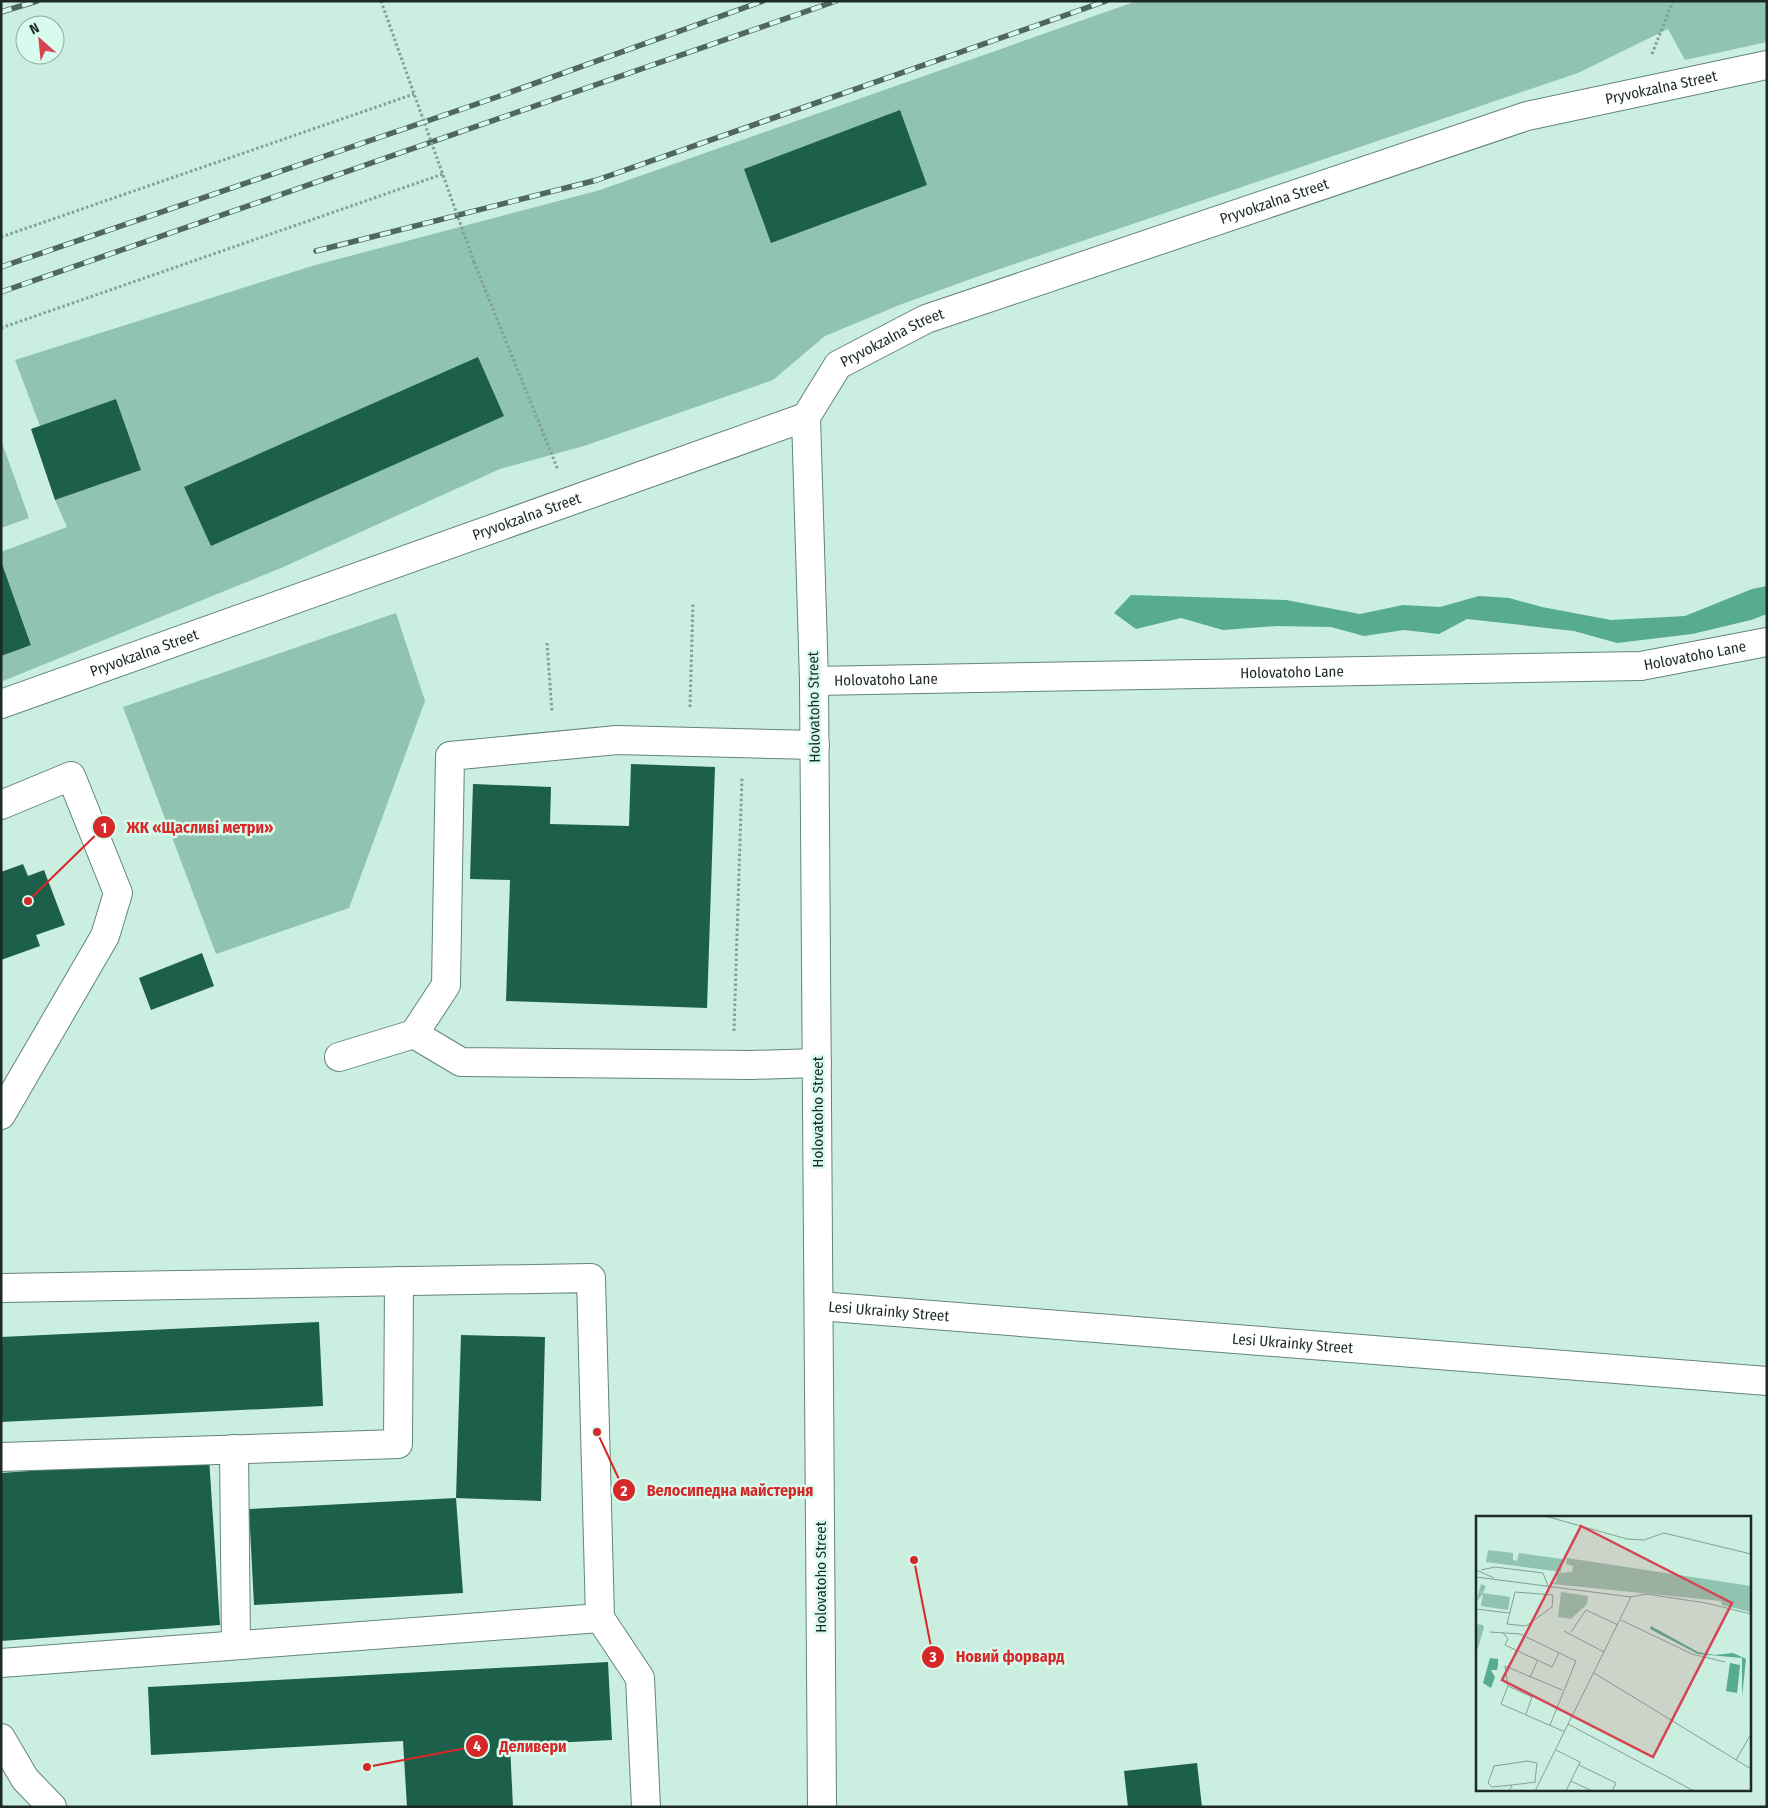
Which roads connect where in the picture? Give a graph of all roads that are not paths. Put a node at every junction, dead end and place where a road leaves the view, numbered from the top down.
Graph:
1 (1767, 65) edge
2 (806, 417) junction
3 (1767, 642) edge
4 (814, 681) junction
5 (1, 704) edge
6 (815, 745) junction
7 (1, 805) edge
8 (414, 1034) junction
9 (339, 1057) dead end
10 (817, 1063) junction
11 (1, 1115) edge
12 (400, 1281) junction
13 (1, 1288) edge
14 (819, 1306) junction
15 (1767, 1381) edge
16 (234, 1449) junction
17 (1, 1457) edge
18 (600, 1618) junction
19 (236, 1645) junction
20 (1, 1663) edge
21 (1, 1738) edge
22 (52, 1807) edge
23 (646, 1807) edge
24 (822, 1807) edge

1 - 2 street, Pryvokzalna Street
2 - 4 street, Holovatoho Street
2 - 5 street, Pryvokzalna Street
3 - 4 street, Holovatoho Lane
4 - 6 street, Holovatoho Street
6 - 8 street
6 - 10 street, Holovatoho Street
7 - 11 street
8 - 9 street
8 - 10 street
10 - 14 street, Holovatoho Street
12 - 13 street
12 - 16 street
12 - 18 street
14 - 15 street, Lesi Ukrainky Street
14 - 24 street, Holovatoho Street
16 - 17 street
16 - 19 street
18 - 19 street
18 - 23 street
19 - 20 street
21 - 22 street

